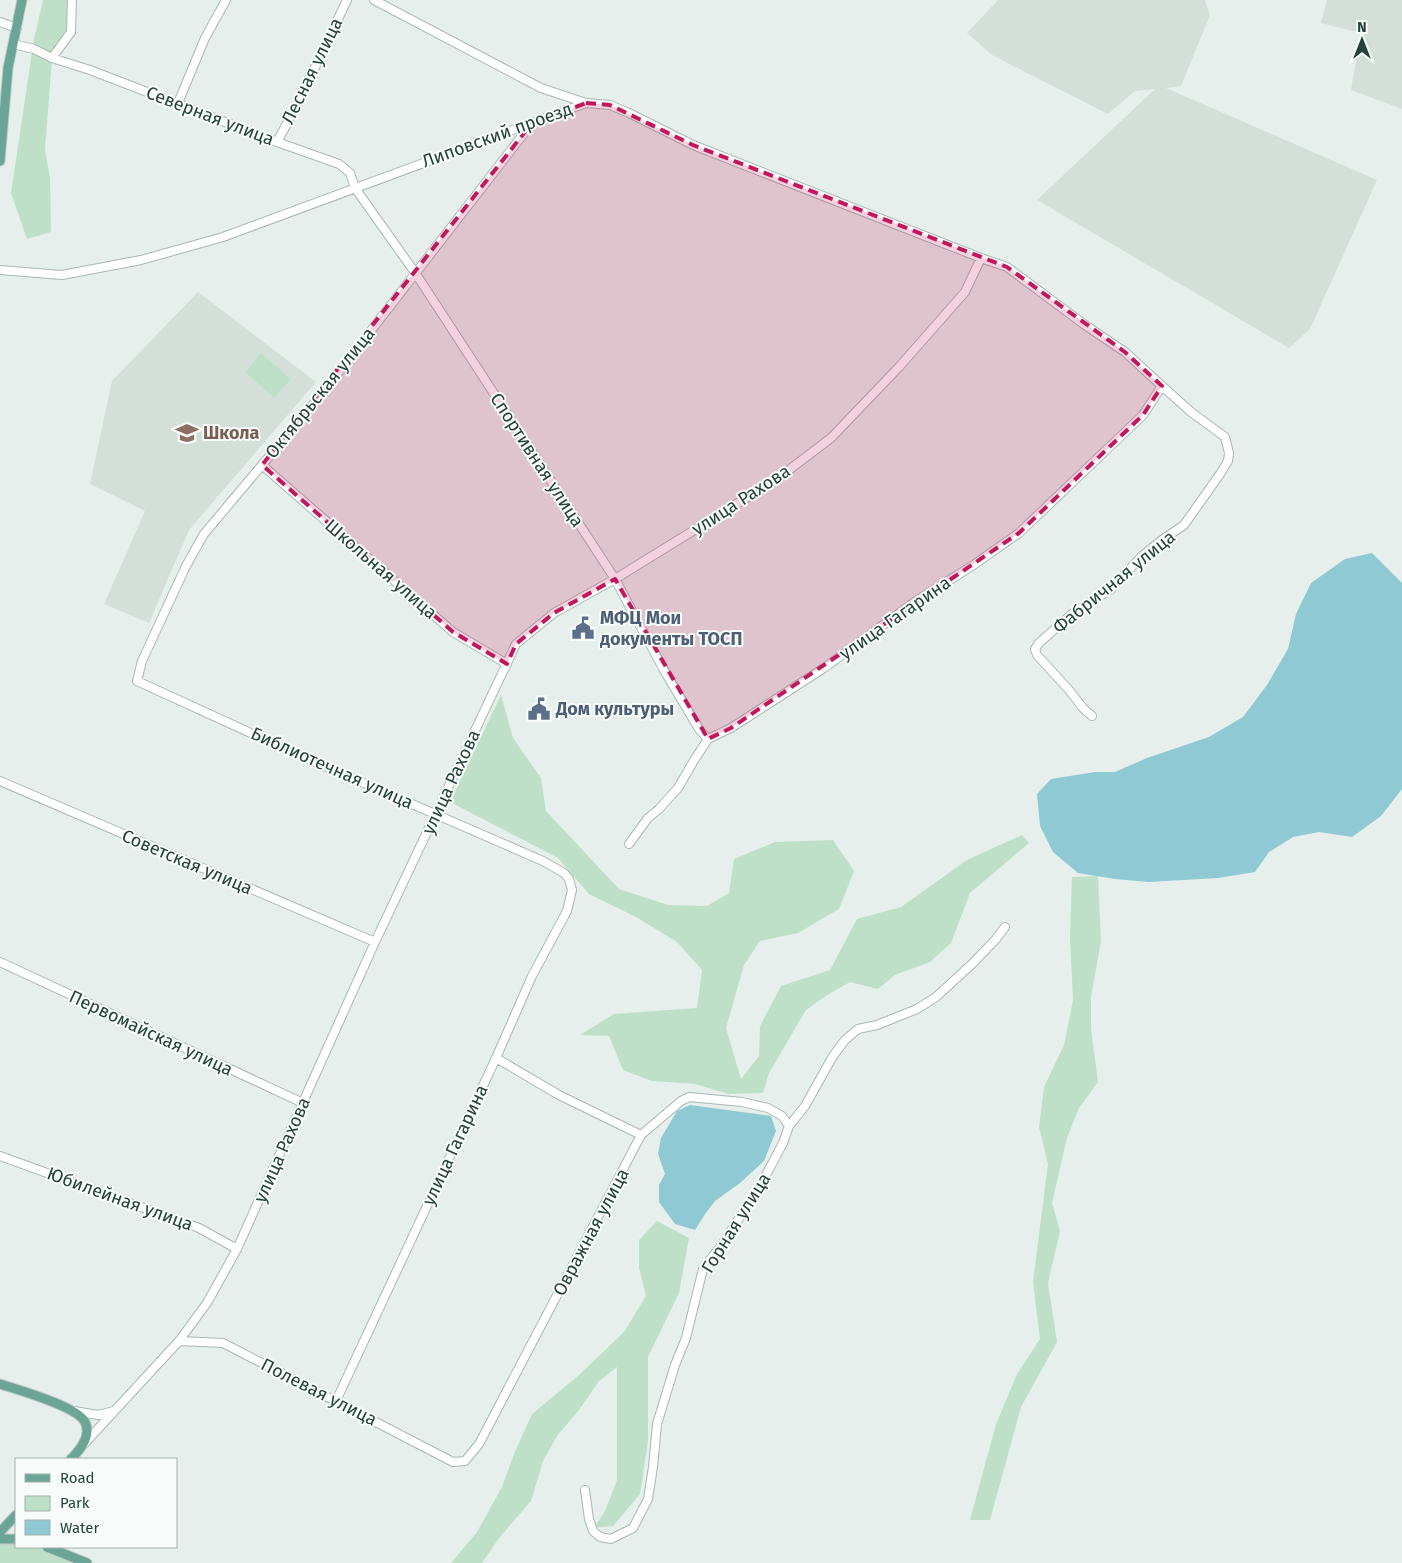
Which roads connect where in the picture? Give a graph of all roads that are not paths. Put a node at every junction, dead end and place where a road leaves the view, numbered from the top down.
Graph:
1 (22, 0) edge
2 (72, 0) edge
3 (226, 0) edge
4 (347, 0) edge
5 (374, 0) edge
6 (0, 22) edge
7 (17, 28) junction
8 (13, 44) junction
9 (52, 58) junction
10 (178, 103) junction
11 (586, 103) junction
12 (532, 123) junction
13 (277, 142) junction
14 (0, 161) edge
15 (355, 188) junction
16 (982, 258) junction
17 (0, 270) edge
18 (416, 274) junction
19 (1162, 386) junction
20 (1225, 437) joint
21 (262, 465) junction
22 (615, 579) junction
23 (507, 664) junction
24 (137, 681) joint
25 (1092, 716) dead end
26 (708, 739) junction
27 (0, 781) edge
28 (436, 814) junction
29 (629, 844) dead end
30 (572, 890) joint
31 (1005, 927) dead end
32 (375, 942) junction
33 (0, 962) edge
34 (496, 1058) junction
35 (303, 1103) junction
36 (789, 1126) junction
37 (641, 1135) junction
38 (0, 1156) edge
39 (237, 1248) junction
40 (179, 1341) junction
41 (0, 1384) edge
42 (336, 1400) junction
43 (72, 1410) junction
44 (115, 1410) junction
45 (83, 1446) junction
46 (72, 1458) edge
47 (453, 1462) joint
48 (585, 1490) dead end
49 (12, 1525) edge
50 (0, 1532) edge
51 (15, 1538) edge
52 (0, 1539) edge
53 (50, 1548) edge
54 (87, 1563) edge

1 - 7 main road
2 - 9 street
3 - 10 street
4 - 13 street, Лесная улица
5 - 11 street
6 - 7 street
7 - 8 main road
8 - 9 street, Северная улица
8 - 14 main road
9 - 10 street, Северная улица
10 - 13 street, Северная улица
11 - 12 street, Липовский проезд
11 - 16 street, Липовский проезд
12 - 15 street, Липовский проезд
12 - 18 street, Октябрьская улица
13 - 15 street, Северная улица
15 - 17 street, Липовский проезд
15 - 18 street, Спортивная улица
16 - 19 street, Липовский проезд
16 - 22 street, улица Рахова
18 - 21 street, Октябрьская улица
18 - 22 street, Спортивная улица
19 - 20 street, Липовский проезд
19 - 26 street, улица Гагарина
20 - 25 street, Фабричная улица
21 - 23 street, Школьная улица
21 - 24 street, Октябрьская улица
22 - 23 street, улица Рахова
22 - 26 street, Спортивная улица
23 - 28 street, улица Рахова
24 - 28 street, Библиотечная улица
26 - 29 street
27 - 32 street, Советская улица
28 - 30 street, Библиотечная улица
28 - 32 street, улица Рахова
30 - 34 street, улица Гагарина
31 - 36 street, Горная улица
32 - 35 street, улица Рахова
33 - 35 street, Первомайская улица
34 - 37 street
34 - 42 street, улица Гагарина
35 - 39 street, улица Рахова
36 - 37 street
36 - 48 street, Горная улица
37 - 47 street, Овражная улица
38 - 39 street, Юбилейная улица
39 - 40 street, улица Рахова
40 - 42 street, Полевая улица
40 - 44 street, улица Рахова
41 - 43 main road
42 - 47 street, Полевая улица
43 - 44 street
43 - 45 main road
44 - 45 street, улица Рахова
45 - 46 main road
49 - 50 main road
51 - 52 main road
53 - 54 main road

